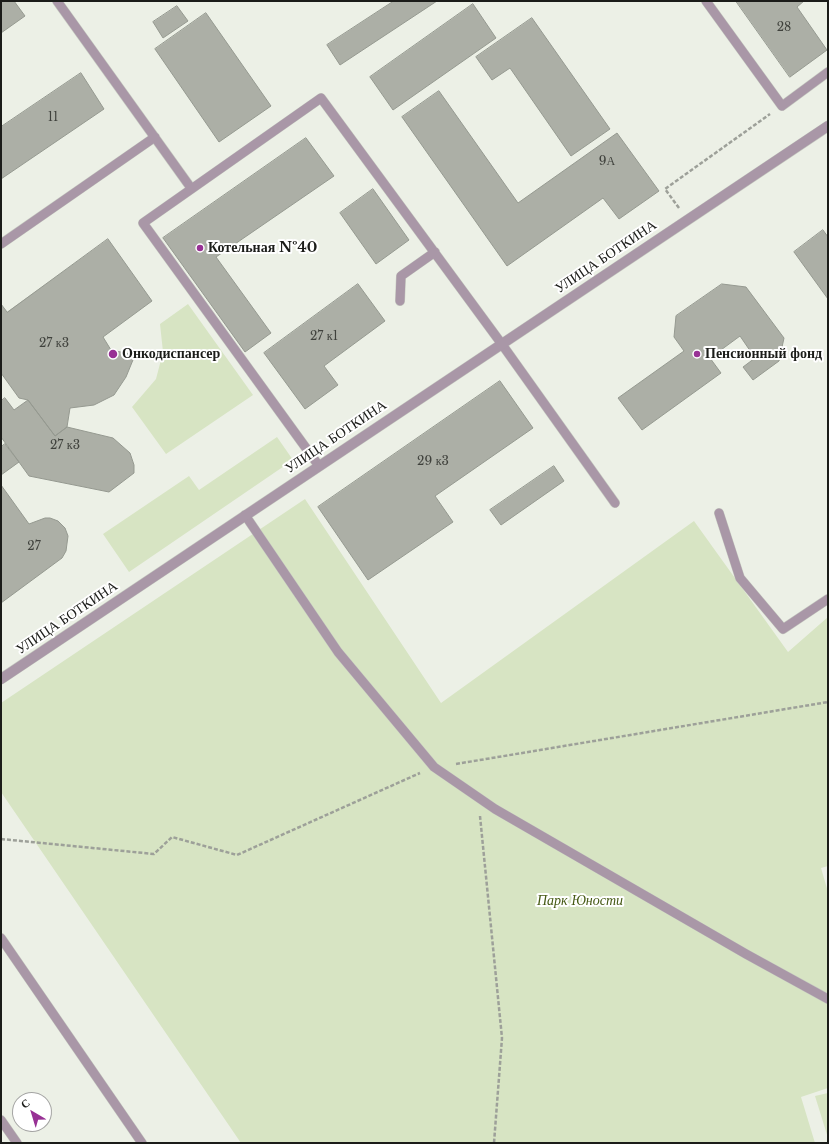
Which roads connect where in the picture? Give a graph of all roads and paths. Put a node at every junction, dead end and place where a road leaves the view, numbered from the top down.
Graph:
1 (57, 1) edge
2 (706, 1) edge
3 (828, 72) edge
4 (828, 126) edge
5 (155, 137) junction
6 (191, 188) junction
7 (1, 244) edge
8 (435, 252) junction
9 (400, 301) dead end
10 (502, 343) junction
11 (319, 466) junction
12 (615, 503) dead end
13 (720, 513) dead end
14 (245, 515) junction
15 (828, 599) edge
16 (1, 679) edge
17 (828, 702) edge
18 (434, 767) junction
19 (478, 798) junction
20 (1, 839) edge
21 (1, 938) edge
22 (828, 999) edge
23 (1, 1120) edge
24 (17, 1143) edge
25 (142, 1143) edge
26 (494, 1143) edge

1 - 5 lane
2 - 3 lane
4 - 10 street, УЛИЦА БОТКИНА
5 - 6 lane
5 - 7 lane
6 - 8 lane
6 - 11 lane
8 - 9 lane
8 - 10 lane
10 - 11 street, УЛИЦА БОТКИНА
10 - 12 lane
11 - 14 street, УЛИЦА БОТКИНА
13 - 15 lane
14 - 16 street, УЛИЦА БОТКИНА
14 - 18 lane
17 - 18 path
18 - 19 lane
18 - 20 path
19 - 22 lane
19 - 26 path
21 - 25 lane
23 - 24 lane

